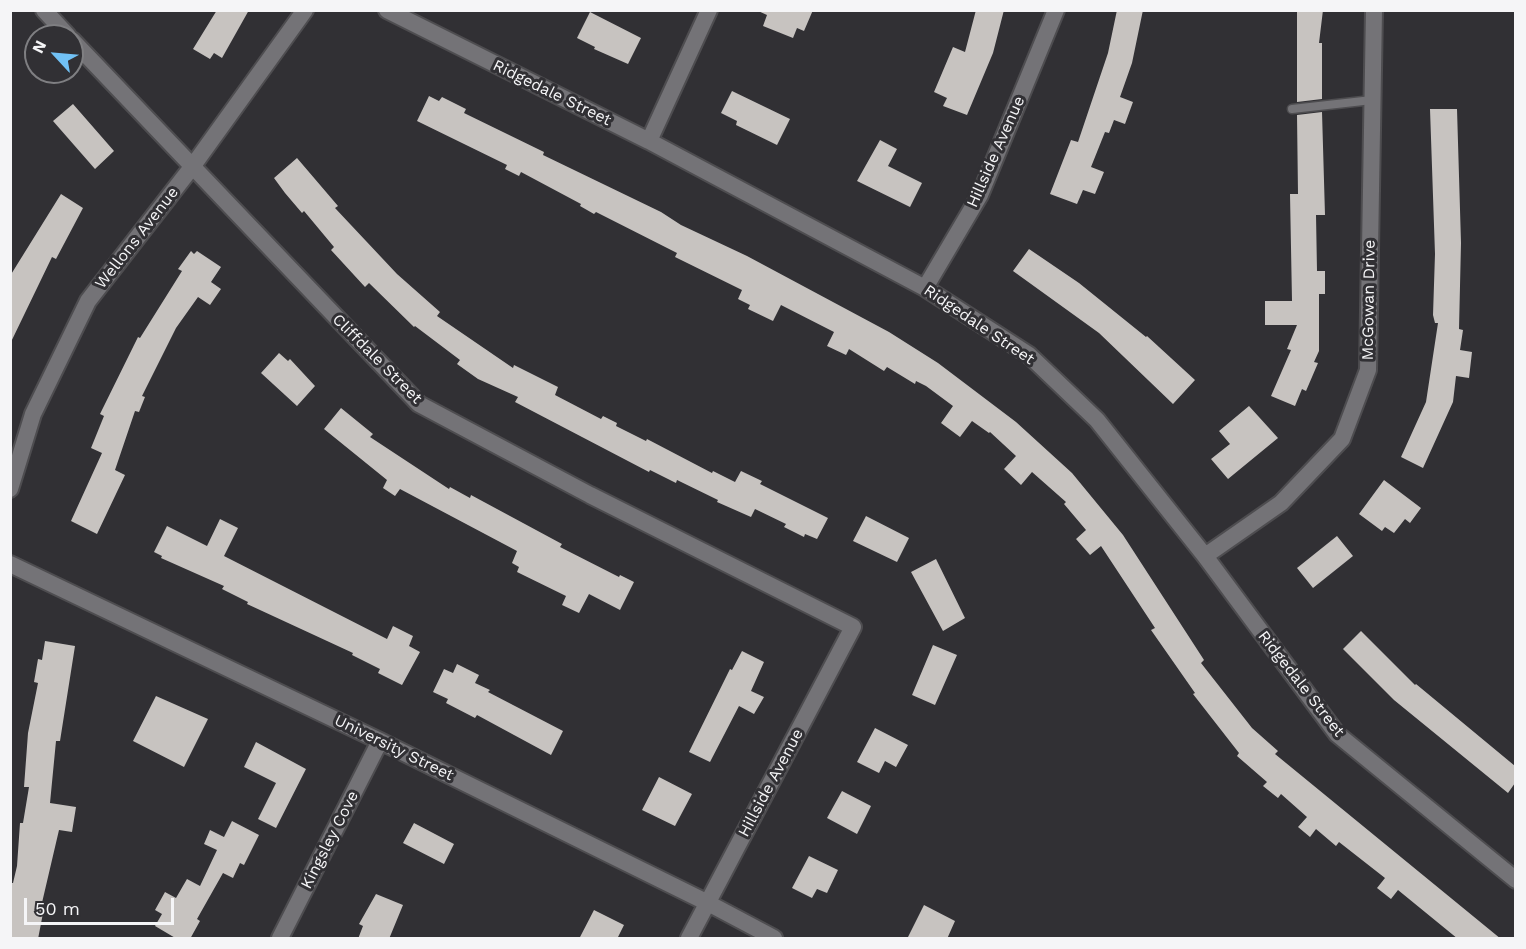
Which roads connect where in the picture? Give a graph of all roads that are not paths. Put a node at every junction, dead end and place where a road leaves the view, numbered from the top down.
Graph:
1 (44, 10) edge
2 (305, 10) edge
3 (387, 10) edge
4 (709, 10) edge
5 (1056, 10) edge
6 (1374, 10) edge
7 (57, 24) edge
8 (84, 53) edge
9 (1372, 100) junction
10 (1292, 109) dead end
11 (649, 141) junction
12 (192, 167) junction
13 (926, 288) junction
14 (10, 489) edge
15 (1205, 556) junction
16 (10, 564) edge
17 (853, 627) joint
18 (380, 741) junction
19 (1515, 880) edge
20 (708, 903) junction
21 (280, 939) edge
22 (689, 939) edge
23 (774, 939) edge

1 - 7 street
2 - 12 street, Wellons Avenue
3 - 11 street, Ridgedale Street
4 - 11 street
5 - 13 street, Hillside Avenue
6 - 9 street, McGowan Drive
8 - 12 street, Cliffdale Street
9 - 10 lane
9 - 15 street, McGowan Drive
11 - 13 street, Ridgedale Street
12 - 14 street, Wellons Avenue
12 - 17 street, Cliffdale Street
13 - 15 street, Ridgedale Street
15 - 19 street, Ridgedale Street
16 - 18 street, University Street
17 - 20 street, Hillside Avenue
18 - 20 street, University Street
18 - 21 street, Kingsley Cove
20 - 22 street, Hillside Avenue
20 - 23 street, University Street

